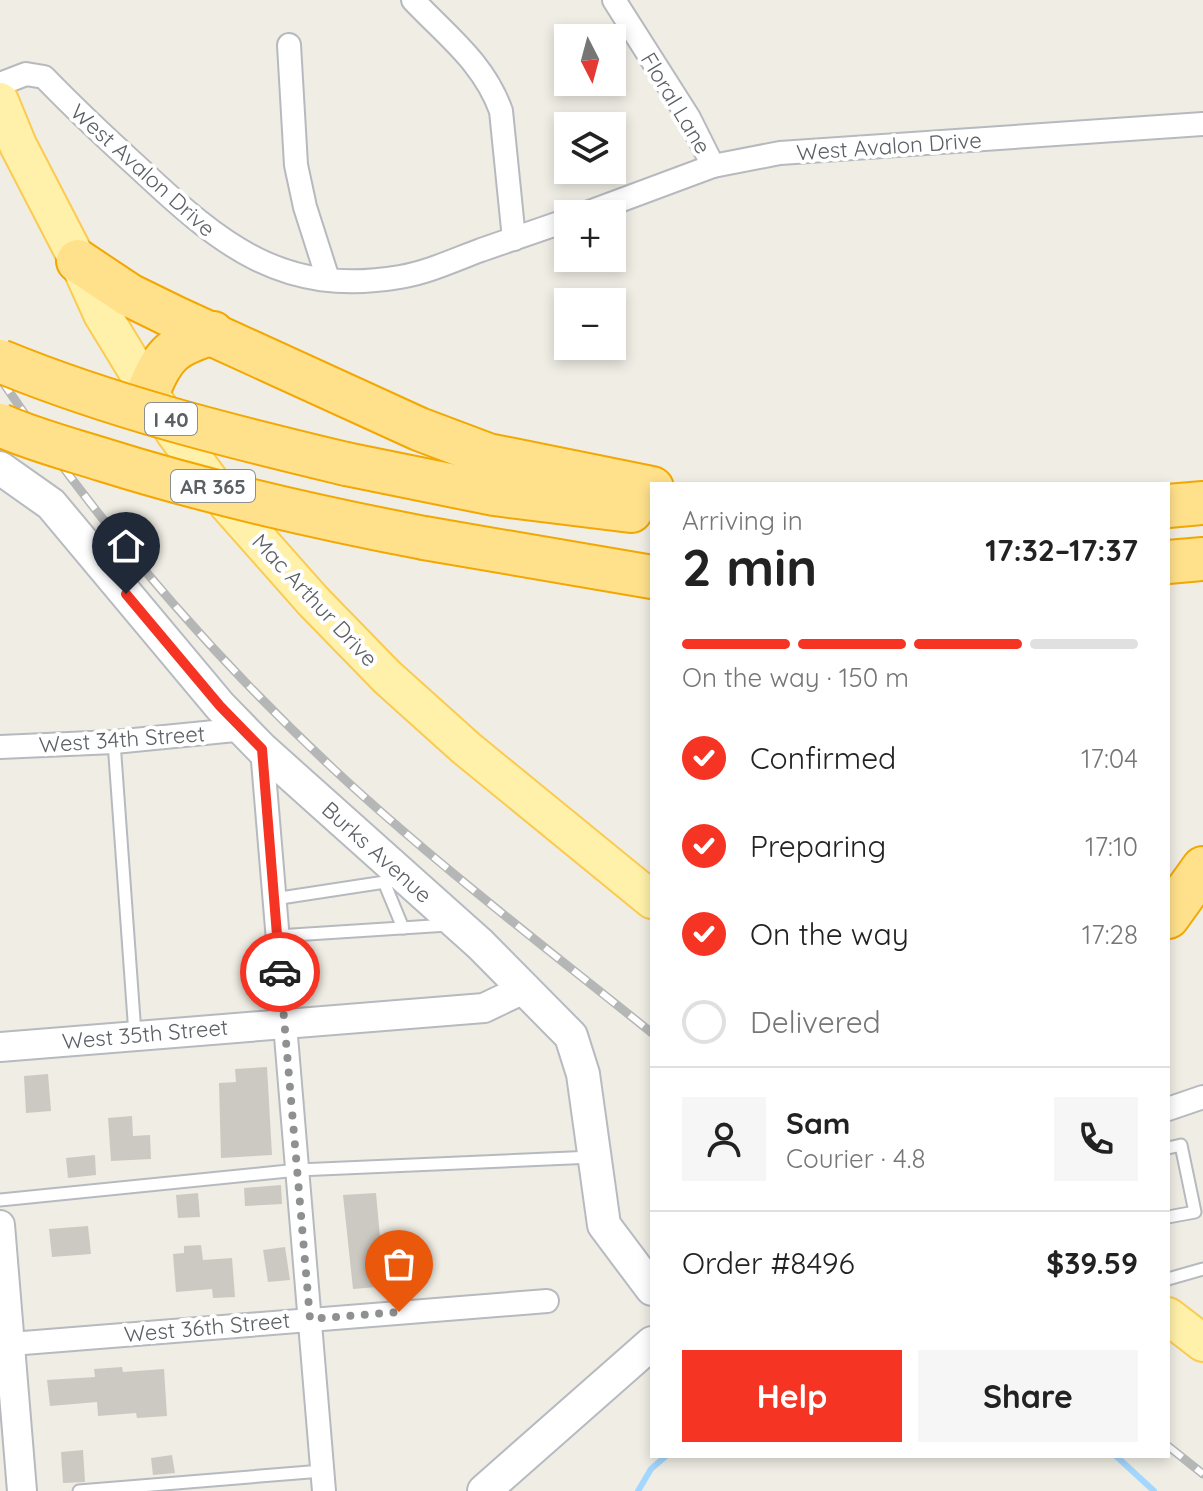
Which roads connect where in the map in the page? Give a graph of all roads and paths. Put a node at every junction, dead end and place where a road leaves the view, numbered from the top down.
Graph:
1 (413, 0) edge
2 (614, 0) edge
3 (289, 45) dead end
4 (0, 84) edge
5 (0, 101) edge
6 (1203, 124) edge
7 (713, 166) junction
8 (622, 200) edge
9 (554, 225) edge
10 (514, 239) junction
11 (78, 261) junction
12 (328, 279) junction
13 (213, 333) junction
14 (0, 361) edge
15 (149, 390) junction
16 (0, 425) edge
17 (0, 447) edge
18 (0, 468) edge
19 (650, 488) edge
20 (1203, 503) edge
21 (51, 504) junction
22 (1170, 506) edge
23 (650, 512) edge
24 (1203, 559) edge
25 (1170, 562) edge
26 (600, 569) junction
27 (650, 577) edge
28 (650, 590) edge
29 (253, 739) junction
30 (114, 742) junction
31 (0, 747) edge
32 (1203, 868) edge
33 (396, 880) junction
34 (650, 898) edge
35 (274, 899) junction
36 (1170, 914) edge
37 (457, 925) junction
38 (403, 928) junction
39 (277, 936) junction
40 (526, 988) junction
41 (284, 1022) junction
42 (135, 1035) junction
43 (0, 1047) edge
44 (1203, 1097) edge
45 (1170, 1108) edge
46 (1170, 1148) edge
47 (593, 1157) junction
48 (298, 1170) junction
49 (0, 1200) edge
50 (1170, 1217) edge
51 (0, 1225) edge
52 (1203, 1269) edge
53 (1170, 1278) edge
54 (650, 1286) edge
55 (547, 1301) dead end
56 (1170, 1318) edge
57 (310, 1319) junction
58 (1203, 1343) edge
59 (11, 1344) junction
60 (650, 1345) edge
61 (323, 1481) edge
62 (22, 1491) edge
63 (79, 1491) edge
64 (484, 1491) edge

1 - 10 street
2 - 7 street, Floral Lane
3 - 12 street
4 - 12 street, West Avalon Drive
5 - 11 main road, Mac Arthur Drive / AR 365
6 - 7 street, West Avalon Drive
7 - 8 street, West Avalon Drive
9 - 10 street, West Avalon Drive
10 - 12 street, West Avalon Drive
11 - 13 highway
11 - 15 main road, Mac Arthur Drive / AR 365
13 - 15 highway
13 - 19 highway
14 - 23 highway, I 40, bridge
15 - 34 main road, Mac Arthur Drive / AR 365
16 - 26 highway, bridge
17 - 21 main road
18 - 21 main road, Burks Avenue
20 - 22 highway
21 - 29 main road, Burks Avenue
24 - 25 highway
26 - 27 highway
26 - 28 highway
29 - 30 street, West 34th Street
29 - 33 main road, Burks Avenue
29 - 35 street
30 - 31 street, West 34th Street
30 - 42 lane
32 - 36 highway
33 - 35 lane
33 - 37 main road, Burks Avenue
33 - 38 lane
35 - 39 street
37 - 38 lane
37 - 40 main road, Burks Avenue
38 - 39 lane
39 - 41 street
40 - 41 street, West 35th Street
40 - 47 main road, Burks Avenue
41 - 42 street, West 35th Street
41 - 48 street
42 - 43 street, West 35th Street
44 - 45 street
46 - 50 lane
47 - 48 lane
47 - 54 main road, Burks Avenue
48 - 49 lane
48 - 57 street
51 - 59 street
52 - 53 lane
55 - 57 street, West 36th Street
56 - 58 main road
57 - 59 street, West 36th Street
57 - 61 street
59 - 62 street
60 - 64 main road
61 - 63 lane

